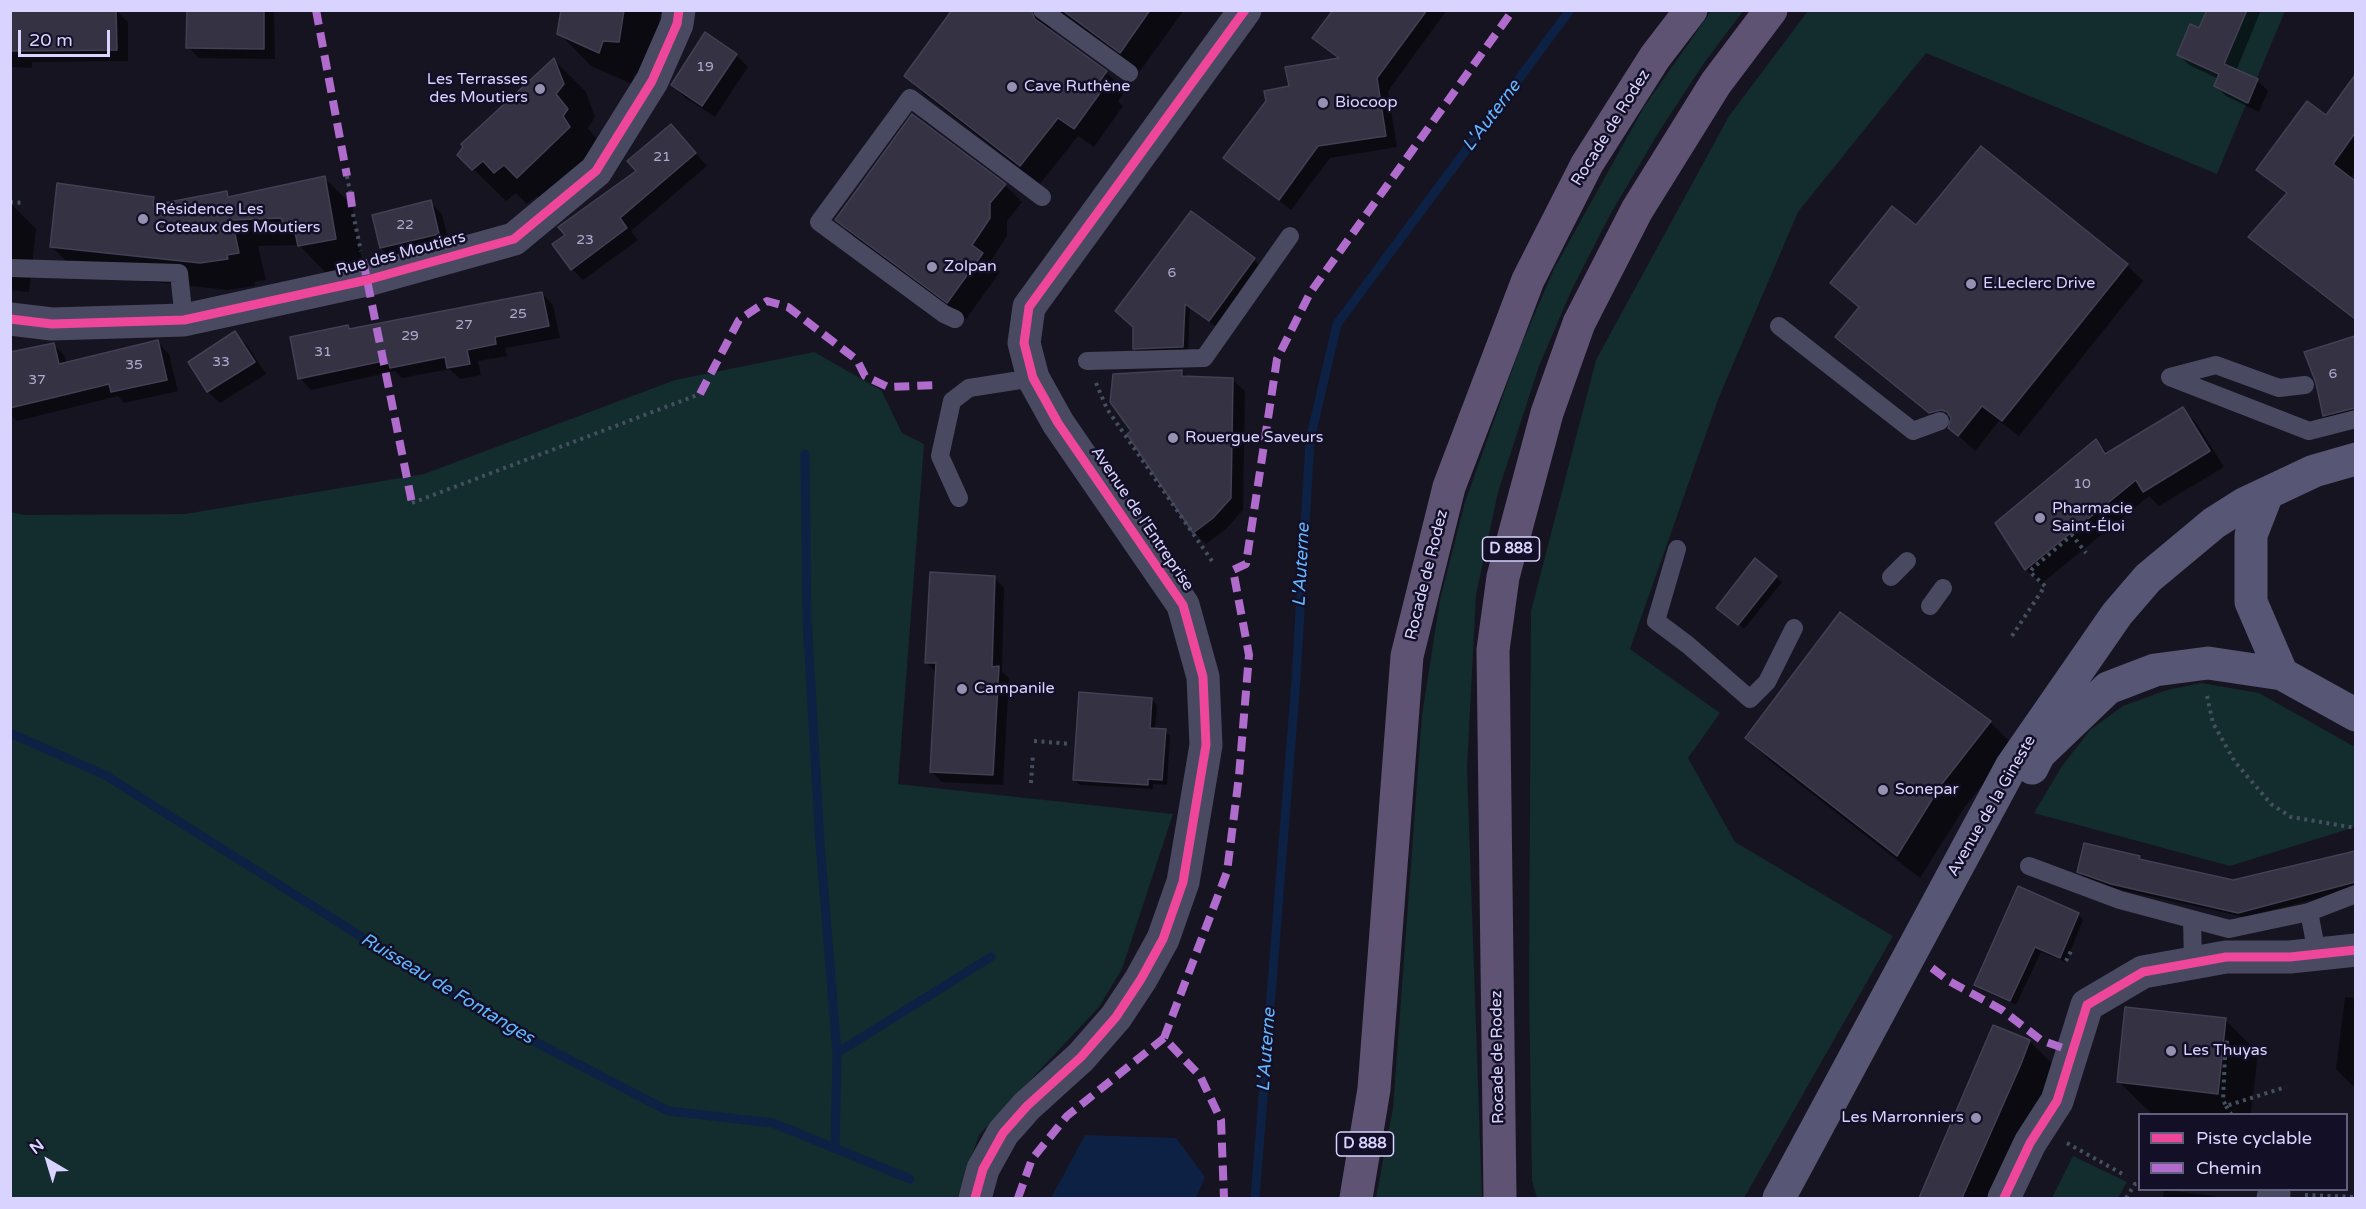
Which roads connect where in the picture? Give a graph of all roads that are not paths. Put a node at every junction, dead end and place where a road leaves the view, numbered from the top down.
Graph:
1 (679, 10) edge
2 (1042, 10) edge
3 (1245, 10) edge
4 (1691, 10) edge
5 (1771, 10) edge
6 (1129, 73) dead end
7 (1042, 197) dead end
8 (1290, 236) dead end
9 (10, 268) edge
10 (10, 319) edge
11 (955, 319) dead end
12 (184, 320) junction
13 (1779, 326) dead end
14 (1087, 361) road end
15 (1033, 378) junction
16 (2305, 385) dead end
17 (2355, 419) edge
18 (1940, 422) dead end
19 (2355, 459) edge
20 (2267, 494) junction
21 (959, 498) dead end
22 (1677, 549) dead end
23 (1907, 561) dead end
24 (1891, 578) dead end
25 (1943, 588) dead end
26 (1930, 606) dead end
27 (1794, 628) dead end
28 (2282, 674) junction
29 (2355, 715) edge
30 (2028, 866) dead end
31 (2355, 894) edge
32 (2309, 912) junction
33 (2192, 920) junction
34 (2355, 950) edge
35 (2317, 953) junction
36 (2193, 963) junction
37 (1499, 1151) junction
38 (975, 1198) edge
39 (1356, 1198) edge
40 (1500, 1198) edge
41 (1515, 1198) edge
42 (1779, 1198) edge
43 (1800, 1198) edge
44 (2004, 1198) edge

1 - 12 street, Rue des Moutiers
2 - 6 lane
3 - 15 street, Avenue de l'Entreprise
4 - 39 main road, Rocade de Rodez / D 888
5 - 37 main road, Rocade de Rodez / D 888
7 - 11 lane
8 - 14 lane
9 - 12 lane
10 - 12 street, Rue des Moutiers
13 - 18 lane
15 - 21 lane
15 - 38 street, Avenue de l'Entreprise
16 - 17 lane
19 - 20 main road, Avenue de la Gineste
20 - 28 main road
20 - 42 main road, Avenue de la Gineste
22 - 27 lane
23 - 24 lane
25 - 26 lane
28 - 29 main road
28 - 43 main road, Avenue de la Gineste
30 - 33 lane
31 - 32 lane
32 - 33 lane
32 - 35 lane
33 - 36 lane
34 - 35 street
35 - 36 street
36 - 44 street
37 - 40 main road, Rocade de Rodez / D 888
37 - 41 main road

